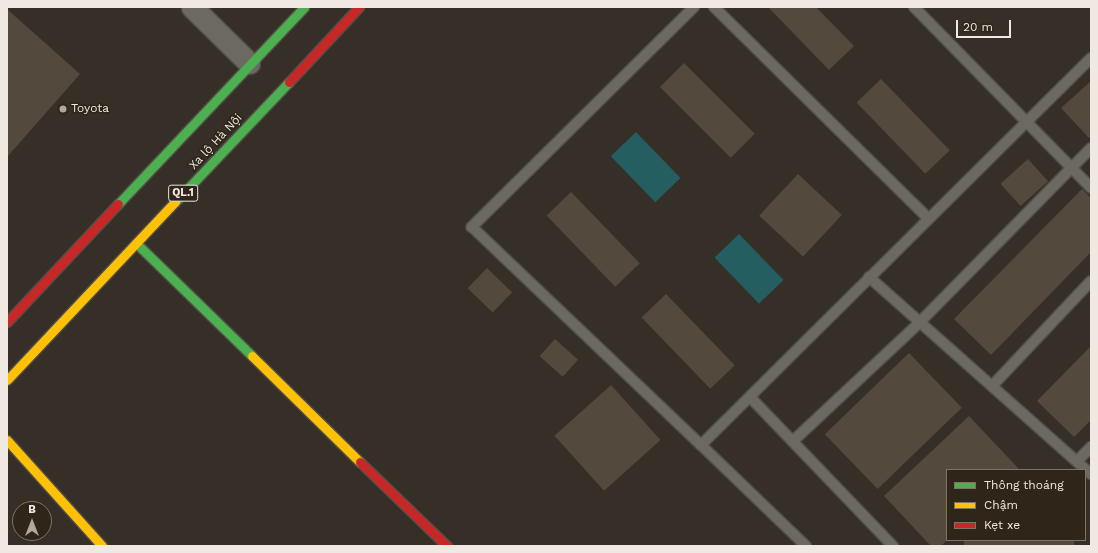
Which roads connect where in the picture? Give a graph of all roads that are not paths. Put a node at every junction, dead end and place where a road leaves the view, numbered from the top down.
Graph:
1 (192, 7) edge
2 (304, 7) edge
3 (359, 7) edge
4 (694, 7) edge
5 (714, 7) edge
6 (914, 7) edge
7 (1091, 58) edge
8 (248, 63) junction
9 (1024, 122) junction
10 (1091, 148) edge
11 (1070, 167) junction
12 (1091, 188) edge
13 (928, 218) junction
14 (136, 243) junction
15 (869, 277) junction
16 (1091, 281) edge
17 (7, 322) edge
18 (920, 322) junction
19 (7, 380) edge
20 (992, 386) junction
21 (750, 397) junction
22 (7, 440) edge
23 (793, 441) junction
24 (701, 445) junction
25 (1091, 447) edge
26 (1077, 462) junction
27 (1085, 469) edge
28 (102, 546) edge
29 (447, 546) edge
30 (806, 546) edge
31 (893, 546) edge

1 - 8 street
2 - 8 main road
3 - 14 main road, Xa lộ Hà Nội / QL.1
4 - 24 lane
5 - 13 lane
6 - 9 lane
7 - 9 lane
8 - 17 main road
9 - 11 lane
9 - 13 lane
10 - 11 lane
11 - 12 lane
11 - 18 lane
13 - 15 lane
14 - 19 main road, Xa lộ Hà Nội / QL.1
14 - 29 main road
15 - 18 lane
15 - 21 lane
16 - 20 lane
18 - 20 lane
18 - 23 lane
20 - 26 lane
21 - 23 lane
21 - 24 lane
22 - 28 main road
23 - 31 lane
24 - 30 lane
25 - 26 lane
26 - 27 lane

